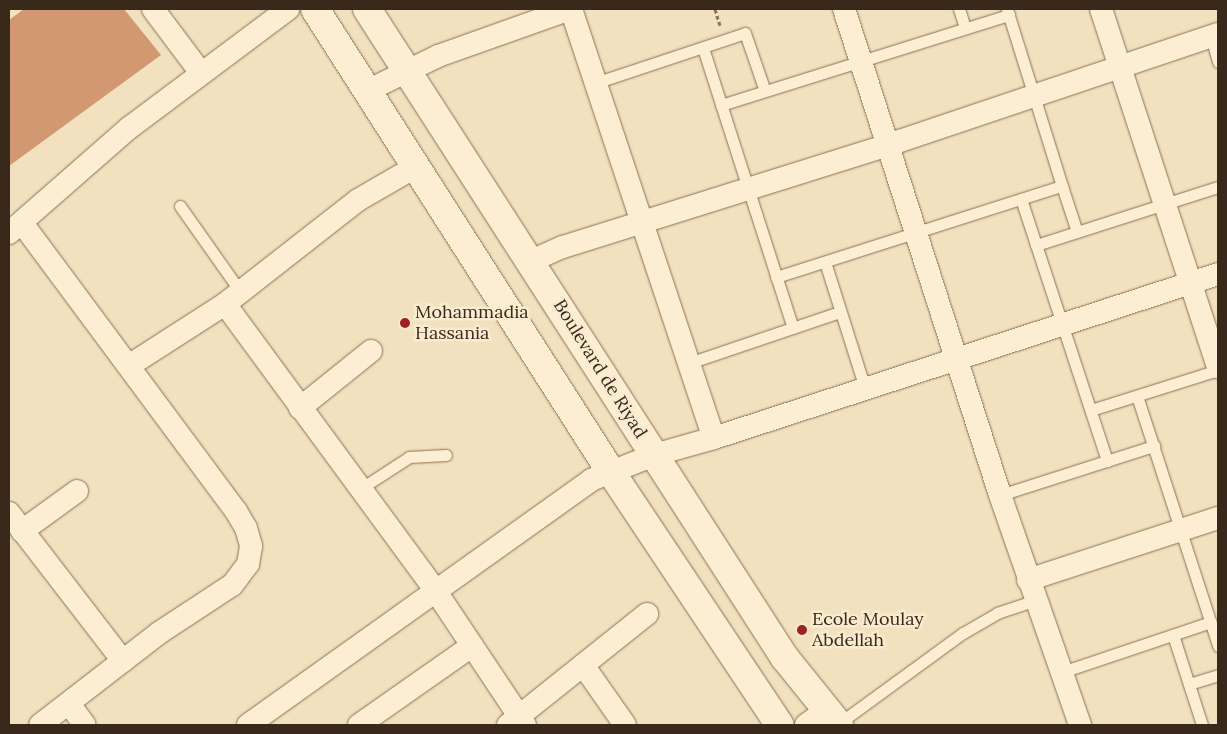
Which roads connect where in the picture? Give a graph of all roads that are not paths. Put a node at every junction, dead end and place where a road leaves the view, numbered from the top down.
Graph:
1 (153, 9) edge
2 (288, 9) edge
3 (315, 9) edge
4 (367, 9) edge
5 (571, 9) edge
6 (844, 9) edge
7 (959, 9) edge
8 (1101, 9) edge
9 (1008, 12) edge
10 (965, 28) junction
11 (1214, 35) edge
12 (703, 48) junction
13 (861, 60) junction
14 (1218, 62) edge
15 (1120, 68) junction
16 (406, 70) junction
17 (201, 73) junction
18 (595, 83) junction
19 (367, 91) junction
20 (764, 91) junction
21 (1034, 96) junction
22 (721, 105) junction
23 (888, 145) junction
24 (417, 166) junction
25 (1062, 186) junction
26 (1218, 187) edge
27 (748, 190) junction
28 (1022, 199) junction
29 (1164, 205) junction
30 (180, 206) dead end
31 (641, 224) junction
32 (15, 228) edge
33 (916, 232) junction
34 (1077, 232) junction
35 (1036, 245) junction
36 (531, 261) junction
37 (825, 262) junction
38 (1218, 274) edge
39 (776, 277) junction
40 (1191, 283) junction
41 (233, 298) junction
42 (840, 312) junction
43 (1062, 324) junction
44 (793, 328) junction
45 (371, 351) dead end
46 (956, 358) junction
47 (689, 362) junction
48 (130, 365) junction
49 (1218, 368) edge
50 (865, 388) junction
51 (1137, 396) junction
52 (300, 408) junction
53 (1091, 410) junction
54 (714, 438) junction
55 (1154, 446) junction
56 (446, 455) dead end
57 (654, 455) junction
58 (1107, 461) junction
59 (610, 472) junction
60 (360, 489) junction
61 (77, 491) dead end
62 (1000, 495) junction
63 (9, 513) edge
64 (1218, 518) edge
65 (22, 530) junction
66 (1182, 530) junction
67 (435, 590) junction
68 (1032, 590) junction
69 (647, 614) dead end
70 (1211, 622) junction
71 (1173, 635) junction
72 (472, 646) junction
73 (1218, 646) edge
74 (123, 661) junction
75 (583, 666) junction
76 (1062, 672) junction
77 (1218, 675) edge
78 (1189, 684) junction
79 (69, 704) junction
80 (828, 721) edge
81 (518, 723) edge
82 (40, 725) edge
83 (85, 725) edge
84 (248, 725) edge
85 (359, 725) edge
86 (625, 725) edge
87 (780, 725) edge
88 (1080, 725) edge
89 (1202, 725) edge

1 - 17 street
2 - 17 street
3 - 19 main road
4 - 16 main road, Boulevard de Riyad
5 - 16 street
5 - 18 street
6 - 13 street
7 - 10 lane
8 - 15 street
9 - 10 lane
9 - 21 lane
10 - 13 lane
11 - 14 lane
11 - 15 street
12 - 18 lane
12 - 20 lane
12 - 22 lane
13 - 20 lane
13 - 23 street
15 - 21 street
15 - 29 street
16 - 19 street
16 - 36 main road, Boulevard de Riyad
17 - 32 street
18 - 31 street
19 - 24 main road
20 - 22 lane
21 - 23 street
21 - 25 lane
22 - 27 lane
23 - 27 street
23 - 33 street
24 - 41 street
24 - 59 main road
25 - 28 lane
25 - 34 lane
26 - 29 lane
27 - 31 street
27 - 39 lane
28 - 33 lane
28 - 35 lane
29 - 34 lane
29 - 40 street
30 - 41 lane
31 - 36 street
31 - 47 street
32 - 48 street
33 - 37 lane
33 - 46 street
34 - 35 lane
35 - 43 lane
36 - 57 main road, Boulevard de Riyad
37 - 39 lane
37 - 42 lane
38 - 40 street
39 - 44 lane
40 - 43 street
40 - 49 street
41 - 48 street
41 - 52 street
42 - 44 lane
42 - 50 lane
43 - 46 street
43 - 53 lane
44 - 47 lane
45 - 52 street
46 - 50 street
46 - 62 street
47 - 54 street
48 - 74 street
49 - 51 lane
50 - 54 street
51 - 53 lane
51 - 55 lane
52 - 60 street
53 - 58 lane
54 - 57 street
55 - 58 lane
55 - 66 lane
56 - 60 lane
57 - 59 street
57 - 80 main road, Boulevard de Riyad
58 - 62 lane
59 - 67 street
59 - 87 main road
60 - 67 street
61 - 65 street
62 - 68 street
63 - 65 street
64 - 66 street
65 - 74 street
66 - 68 street
66 - 70 lane
67 - 72 street
67 - 84 street
68 - 76 street
68 - 80 lane
69 - 75 street
70 - 71 lane
70 - 73 lane
71 - 76 lane
71 - 78 lane
72 - 81 street
72 - 85 street
74 - 79 street
75 - 81 street
75 - 86 street
76 - 88 street
77 - 78 lane
78 - 89 lane
79 - 82 street
79 - 83 street

